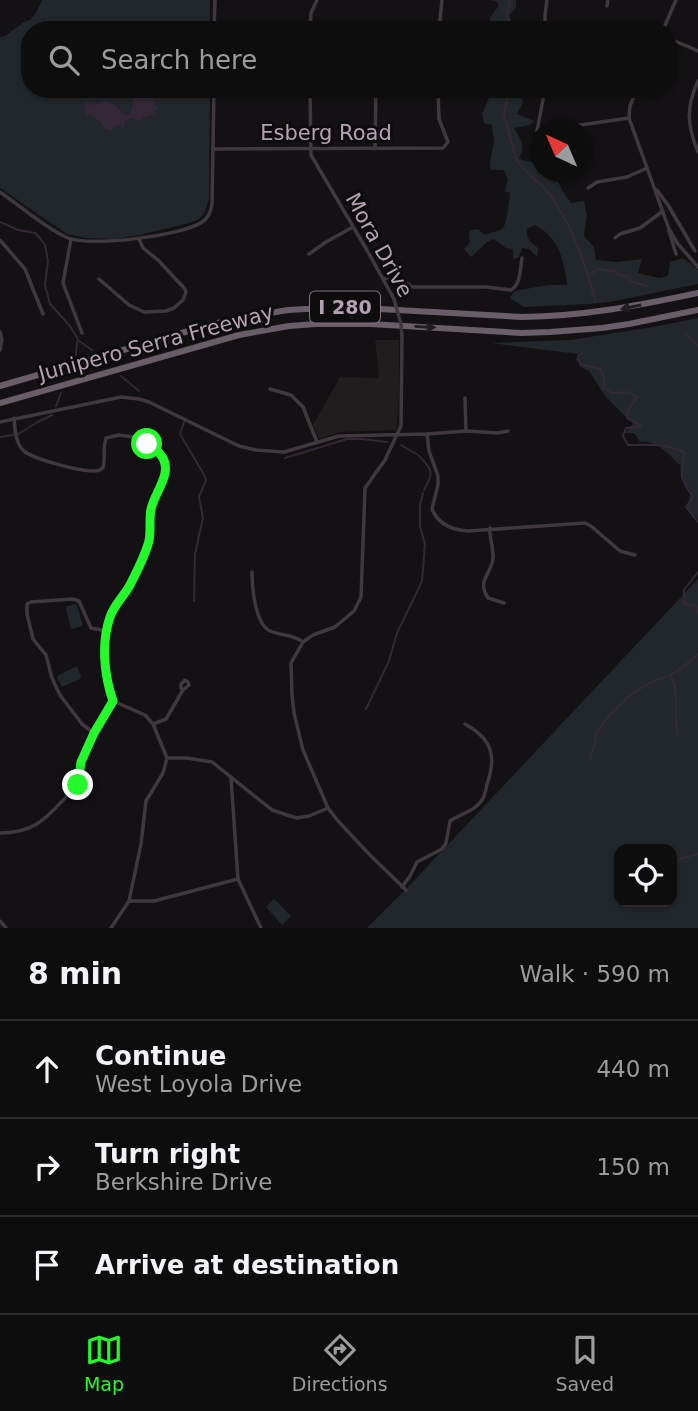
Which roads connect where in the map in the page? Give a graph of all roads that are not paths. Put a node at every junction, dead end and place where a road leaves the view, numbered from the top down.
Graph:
1 (215, 0) edge
2 (317, 0) edge
3 (442, 0) edge
4 (547, 0) edge
5 (608, 0) edge
6 (676, 0) edge
7 (607, 6) dead end
8 (214, 21) edge
9 (311, 21) edge
10 (440, 21) edge
11 (545, 21) edge
12 (667, 21) edge
13 (677, 42) edge
14 (698, 51) edge
15 (698, 81) edge
16 (214, 98) edge
17 (310, 98) edge
18 (376, 98) edge
19 (438, 98) edge
20 (544, 98) edge
21 (634, 98) edge
22 (629, 118) junction
23 (541, 119) edge
24 (593, 123) edge
25 (213, 149) junction
26 (311, 149) junction
27 (375, 149) junction
28 (698, 152) edge
29 (647, 168) junction
30 (588, 188) dead end
31 (655, 189) junction
32 (0, 192) edge
33 (663, 211) junction
34 (353, 227) junction
35 (669, 229) junction
36 (615, 238) dead end
37 (71, 239) junction
38 (139, 239) junction
39 (0, 240) edge
40 (695, 251) dead end
41 (309, 254) dead end
42 (676, 254) dead end
43 (522, 258) dead end
44 (698, 267) edge
45 (99, 279) dead end
46 (383, 279) junction
47 (698, 293) edge
48 (698, 310) edge
49 (44, 314) dead end
50 (0, 332) edge
51 (82, 333) dead end
52 (0, 351) edge
53 (0, 386) edge
54 (270, 389) dead end
55 (465, 398) dead end
56 (0, 402) edge
57 (14, 418) junction
58 (0, 422) edge
59 (466, 430) junction
60 (508, 431) dead end
61 (427, 434) junction
62 (398, 435) junction
63 (317, 442) junction
64 (490, 528) junction
65 (635, 555) dead end
66 (252, 572) dead end
67 (504, 603) dead end
68 (107, 631) junction
69 (303, 642) junction
70 (183, 690) dead end
71 (113, 701) junction
72 (153, 724) junction
73 (465, 724) dead end
74 (94, 733) junction
75 (167, 758) junction
76 (231, 777) junction
77 (328, 808) junction
78 (0, 834) edge
79 (238, 879) junction
80 (129, 901) junction
81 (0, 922) edge
82 (6, 928) edge
83 (111, 928) edge
84 (261, 928) edge

1 - 8 street
2 - 9 street
3 - 10 street
4 - 11 street
5 - 7 street
6 - 12 street
13 - 14 street
15 - 28 street
16 - 25 street
17 - 26 street, Mora Drive
18 - 27 street
19 - 27 street, Esberg Road
20 - 23 street
21 - 22 street
22 - 24 street
22 - 29 street
25 - 26 street, Esberg Road
25 - 38 street
26 - 27 street, Esberg Road
26 - 34 street, Mora Drive
29 - 30 street
29 - 31 street
31 - 33 street
31 - 40 street
32 - 37 street
33 - 35 street
33 - 36 street
34 - 41 street
34 - 46 street, Mora Drive
35 - 42 street
35 - 44 street
37 - 38 street
37 - 51 street
38 - 45 street
39 - 49 street
43 - 46 street
46 - 62 street, Mora Drive, bridge
47 -> 53 highway, Junipero Serra Freeway / I 280
56 -> 48 highway, Junipero Serra Freeway / I 280
50 - 52 street
54 - 63 street
55 - 59 street
57 - 58 street
57 - 63 street
57 - 68 street
59 - 60 street
59 - 61 street
61 - 62 street
61 - 64 street
62 - 63 street
62 - 69 street, Mora Drive
64 - 65 street
64 - 67 street
66 - 69 street
68 - 71 street
68 - 74 street
69 - 77 street
70 - 72 street
71 - 72 street
71 - 74 street
72 - 75 street
73 - 77 street
74 - 78 street
75 - 76 street
75 - 80 street
76 - 77 street
76 - 79 street
79 - 80 street
79 - 84 street
80 - 83 street
81 - 82 street

